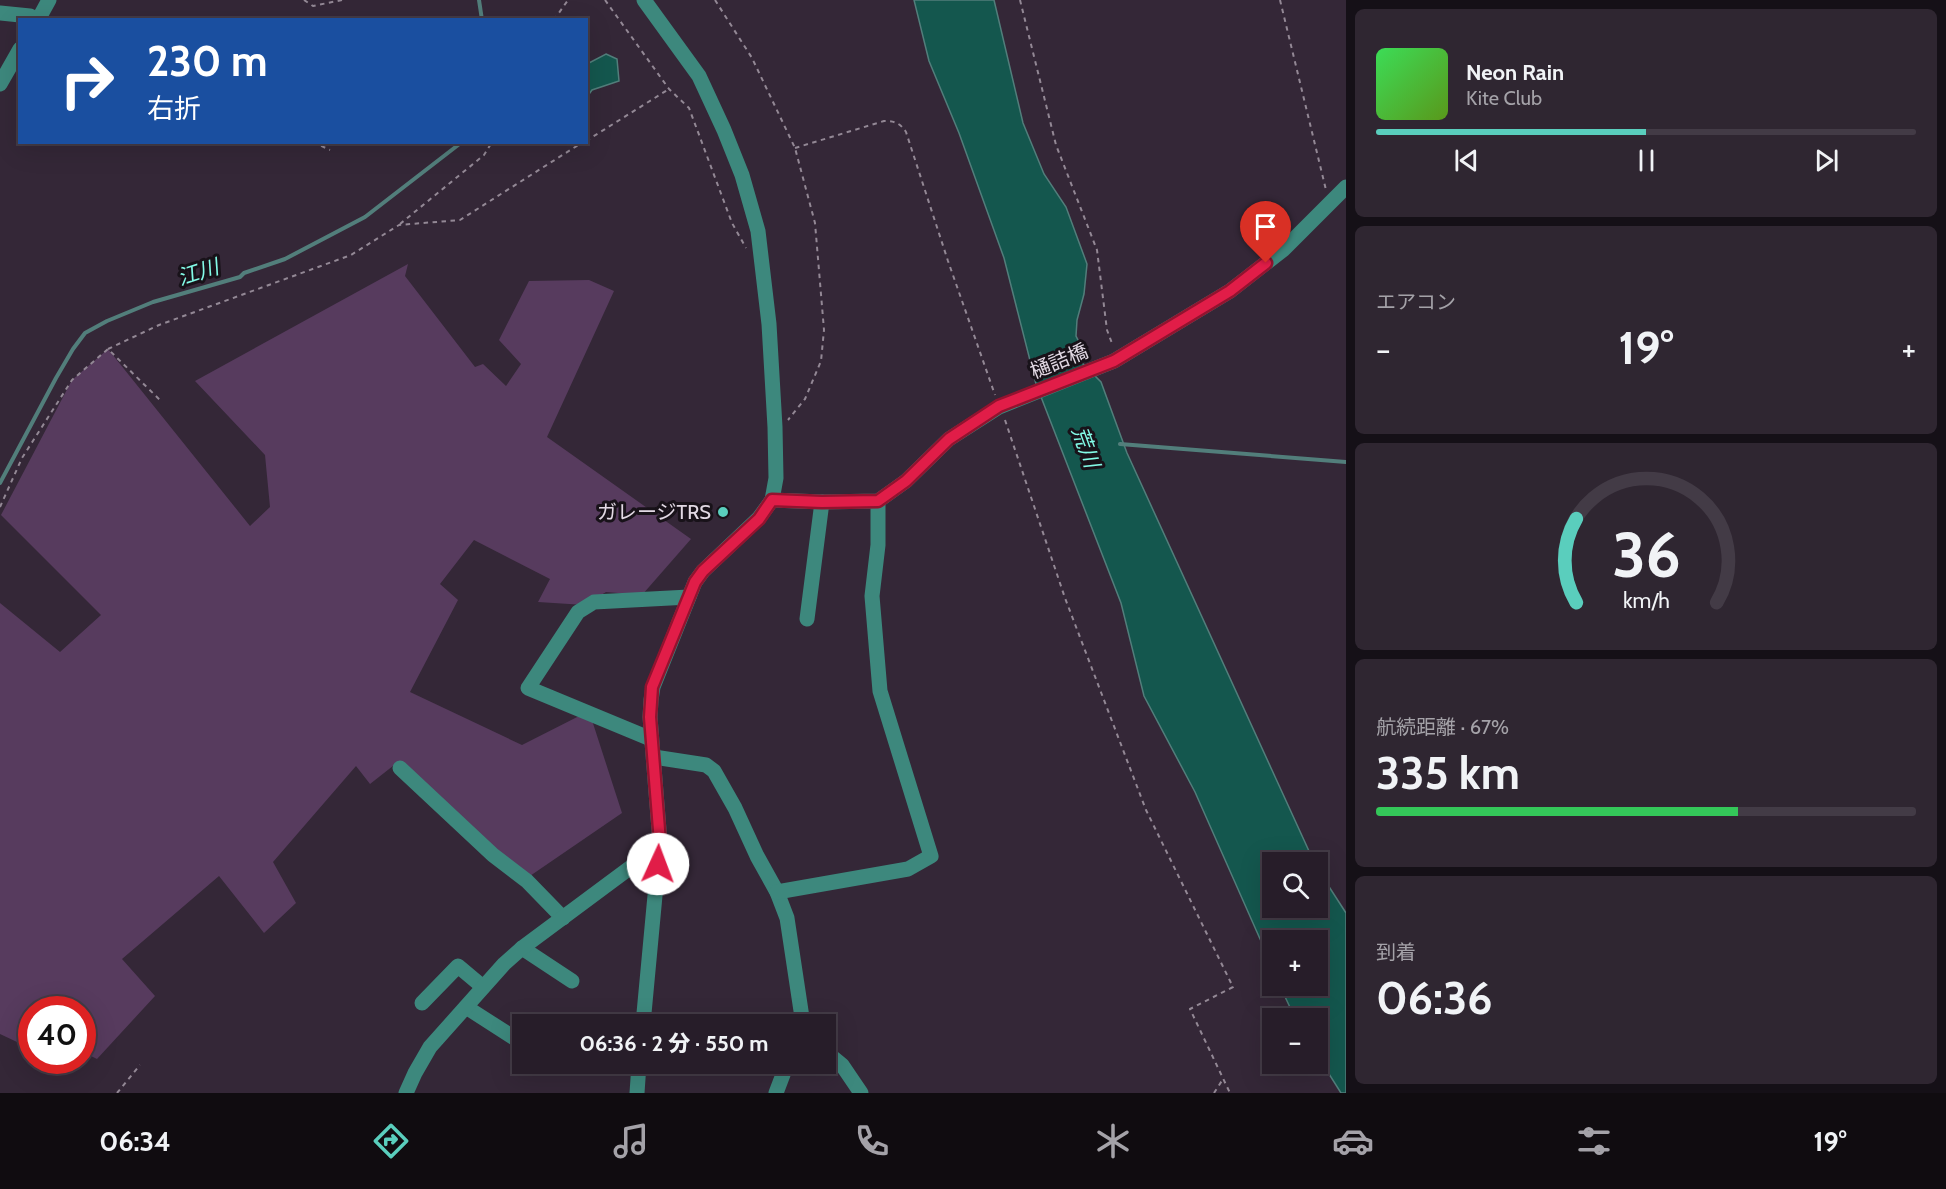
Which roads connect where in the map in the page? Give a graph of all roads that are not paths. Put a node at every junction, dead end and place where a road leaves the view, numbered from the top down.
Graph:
1 (49, 0) edge
2 (644, 0) edge
3 (0, 13) edge
4 (34, 18) edge
5 (39, 18) edge
6 (18, 52) edge
7 (0, 84) edge
8 (1346, 187) edge
9 (772, 500) junction
10 (878, 501) junction
11 (822, 502) junction
12 (689, 597) junction
13 (807, 619) dead end
14 (651, 739) junction
15 (654, 757) junction
16 (400, 768) dead end
17 (660, 842) junction
18 (777, 891) junction
19 (563, 918) junction
20 (522, 948) junction
21 (572, 981) dead end
22 (483, 987) junction
23 (422, 1003) dead end
24 (466, 1006) junction
25 (644, 1014) edge
26 (801, 1014) edge
27 (512, 1036) edge
28 (836, 1060) edge
29 (638, 1074) edge
30 (783, 1074) edge
31 (406, 1093) edge
32 (637, 1093) edge
33 (776, 1093) edge
34 (861, 1093) edge

1 - 5 street
2 - 9 street
3 - 4 street
6 - 7 street
8 - 10 street, 樋詰橋
9 - 11 street
9 - 12 street
10 - 11 street
10 - 18 street
11 - 13 street
12 - 14 street
12 - 14 street
14 - 15 street
15 - 17 street
15 - 18 street
16 - 19 street
17 - 19 street
17 - 25 street
18 - 26 street
19 - 20 street
20 - 21 street
20 - 22 street
22 - 23 street
22 - 24 street
24 - 27 street
24 - 31 street
28 - 34 street
29 - 32 street
30 - 33 street

